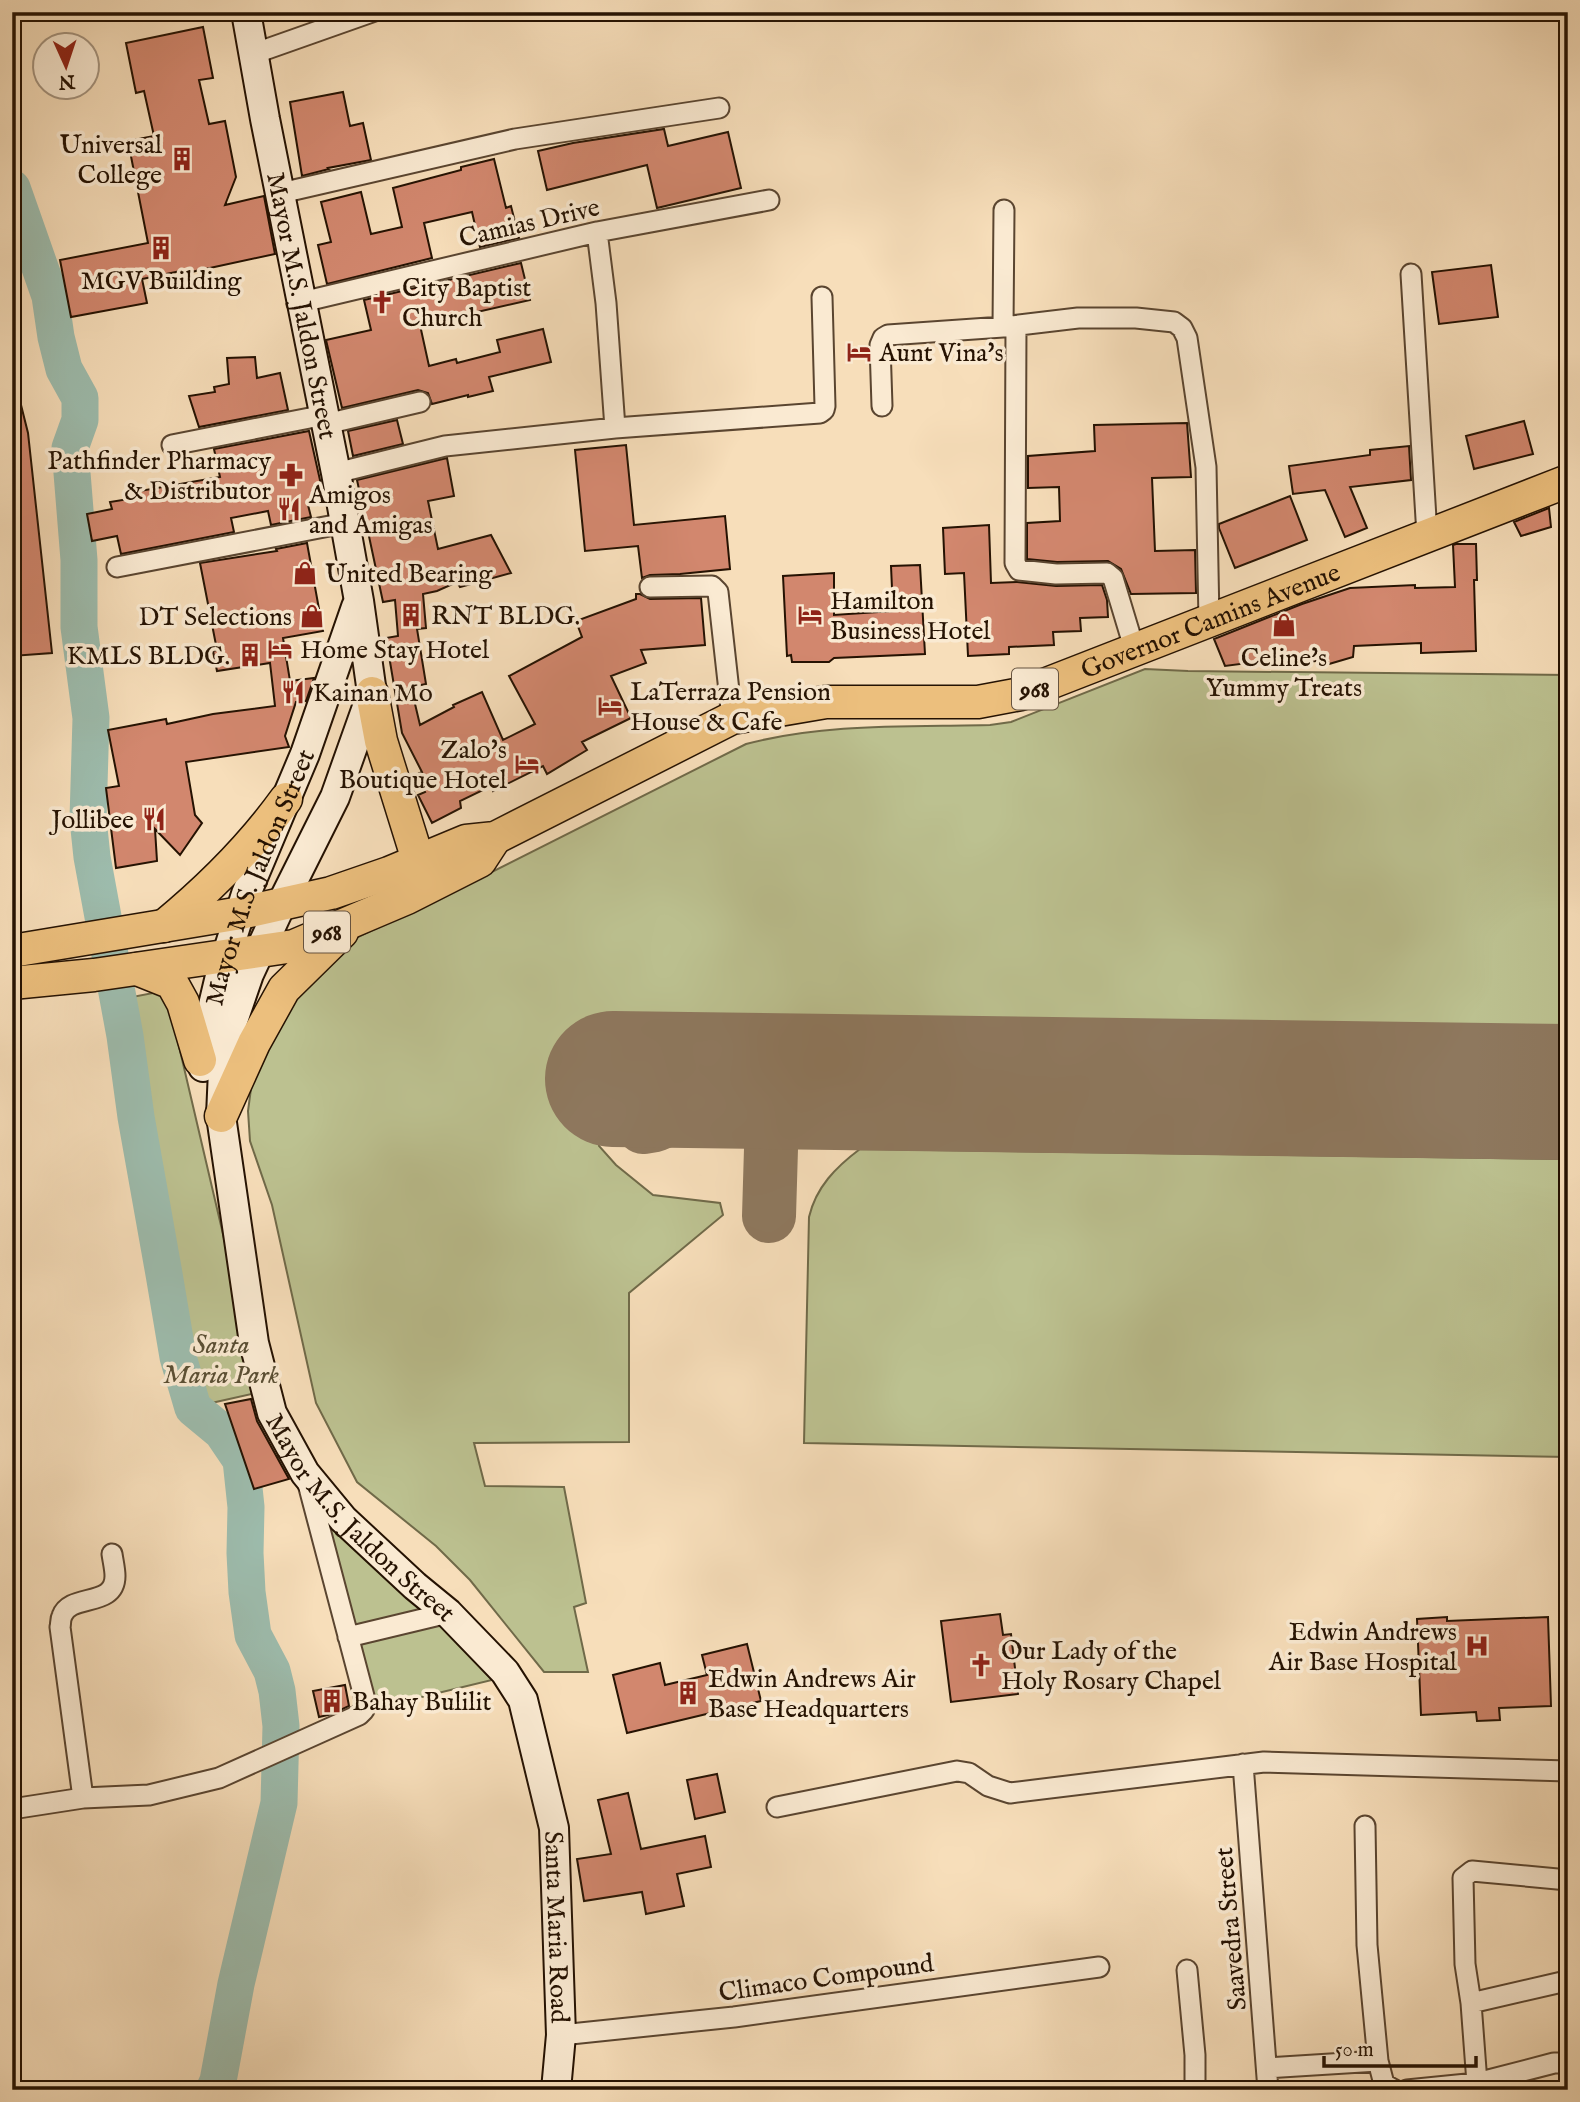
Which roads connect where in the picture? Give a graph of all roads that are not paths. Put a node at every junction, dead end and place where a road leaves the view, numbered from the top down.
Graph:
1 (246, 12) edge
2 (372, 12) edge
3 (253, 54) junction
4 (719, 108) dead end
5 (281, 193) junction
6 (769, 200) dead end
7 (1004, 210) dead end
8 (597, 232) junction
9 (1411, 274) dead end
10 (822, 297) dead end
11 (302, 302) junction
12 (1009, 326) junction
13 (420, 402) dead end
14 (882, 405) dead end
15 (326, 419) junction
16 (615, 428) junction
17 (172, 445) dead end
18 (337, 473) junction
19 (1568, 481) edge
20 (345, 523) junction
21 (1427, 535) junction
22 (117, 567) dead end
23 (650, 587) dead end
24 (359, 601) junction
25 (1209, 620) junction
26 (1135, 651) junction
27 (372, 693) junction
28 (732, 718) junction
29 (286, 799) junction
30 (495, 838) junction
31 (418, 860) junction
32 (281, 905) junction
33 (241, 912) junction
34 (353, 921) junction
35 (164, 926) junction
36 (12, 951) edge
37 (260, 951) junction
38 (227, 956) junction
39 (136, 969) junction
40 (12, 983) edge
41 (200, 1060) junction
42 (221, 1116) junction
43 (305, 1473) junction
44 (112, 1554) dead end
45 (447, 1613) junction
46 (348, 1637) junction
47 (1243, 1765) junction
48 (538, 1766) joint
49 (1568, 1771) edge
50 (82, 1798) junction
51 (777, 1807) dead end
52 (12, 1809) edge
53 (1365, 1826) dead end
54 (1568, 1880) edge
55 (1098, 1967) dead end
56 (1187, 1970) dead end
57 (1562, 1982) dead end
58 (1471, 2003) junction
59 (561, 2035) junction
60 (1378, 2061) junction
61 (1568, 2063) edge
62 (1267, 2068) junction
63 (1477, 2083) junction
64 (556, 2090) edge
65 (1195, 2090) edge
66 (1268, 2090) edge
67 (1395, 2090) edge
68 (1407, 2090) edge

1 - 3 main road, Mayor M.S. Jaldon Street
2 - 3 street
3 - 5 main road, Mayor M.S. Jaldon Street
4 - 5 street
5 - 11 main road, Mayor M.S. Jaldon Street
6 - 8 street, Camias Drive
7 - 12 street
8 - 11 street, Camias Drive
8 - 16 street
9 - 21 street
10 - 16 street
11 - 15 main road, Mayor M.S. Jaldon Street
12 - 14 street
12 - 25 street
12 - 26 street
13 - 15 street
15 - 17 street
15 - 18 main road, Mayor M.S. Jaldon Street
16 - 18 street
18 - 20 main road, Mayor M.S. Jaldon Street
19 - 21 main road, Governor Camins Avenue / 968
20 - 22 street
20 - 24 main road, Mayor M.S. Jaldon Street
21 - 25 main road, Governor Camins Avenue / 968
23 - 28 street
24 - 27 main road, Mayor M.S. Jaldon Street
24 - 29 main road, Mayor M.S. Jaldon Street
25 - 26 main road, Governor Camins Avenue / 968
26 - 28 main road, Governor Camins Avenue / 968
27 - 31 main road
27 - 32 main road, Mayor M.S. Jaldon Street
28 - 30 main road, Governor Camins Avenue / 968
29 - 33 main road, Mayor M.S. Jaldon Street
29 - 35 main road
30 - 31 main road, Governor Camins Avenue / 968
30 - 34 main road, Governor Camins Avenue / 968
31 - 32 main road, Governor Camins Avenue / 968
32 - 33 main road, Governor Camins Avenue / 968
32 - 37 main road, Mayor M.S. Jaldon Street
33 - 35 main road, Governor Camins Avenue / 968
33 - 38 main road, Mayor M.S. Jaldon Street
34 - 37 main road, Governor Camins Avenue / 968
34 - 42 main road
35 - 36 main road, Governor Camins Avenue / 968
37 - 38 main road, Governor Camins Avenue / 968
37 - 42 main road, Mayor M.S. Jaldon Street
38 - 39 main road, Governor Camins Avenue / 968
38 - 41 main road, Mayor M.S. Jaldon Street
39 - 40 main road, Governor Camins Avenue / 968
39 - 41 main road
41 - 42 main road, Mayor M.S. Jaldon Street
42 - 43 main road, Mayor M.S. Jaldon Street
43 - 45 main road, Mayor M.S. Jaldon Street
43 - 46 street
44 - 50 street
45 - 46 street
45 - 48 main road, Mayor M.S. Jaldon Street
46 - 50 street
47 - 49 street
47 - 51 street
47 - 62 street, Saavedra Street
48 - 59 main road, Santa Maria Road
50 - 52 street
53 - 60 street
54 - 58 street
55 - 59 street, Climaco Compound
56 - 65 street
57 - 58 street
58 - 63 street
59 - 64 main road, Santa Maria Road
60 - 62 street
60 - 67 street
61 - 63 street
62 - 66 street, Saavedra Street
63 - 68 street

